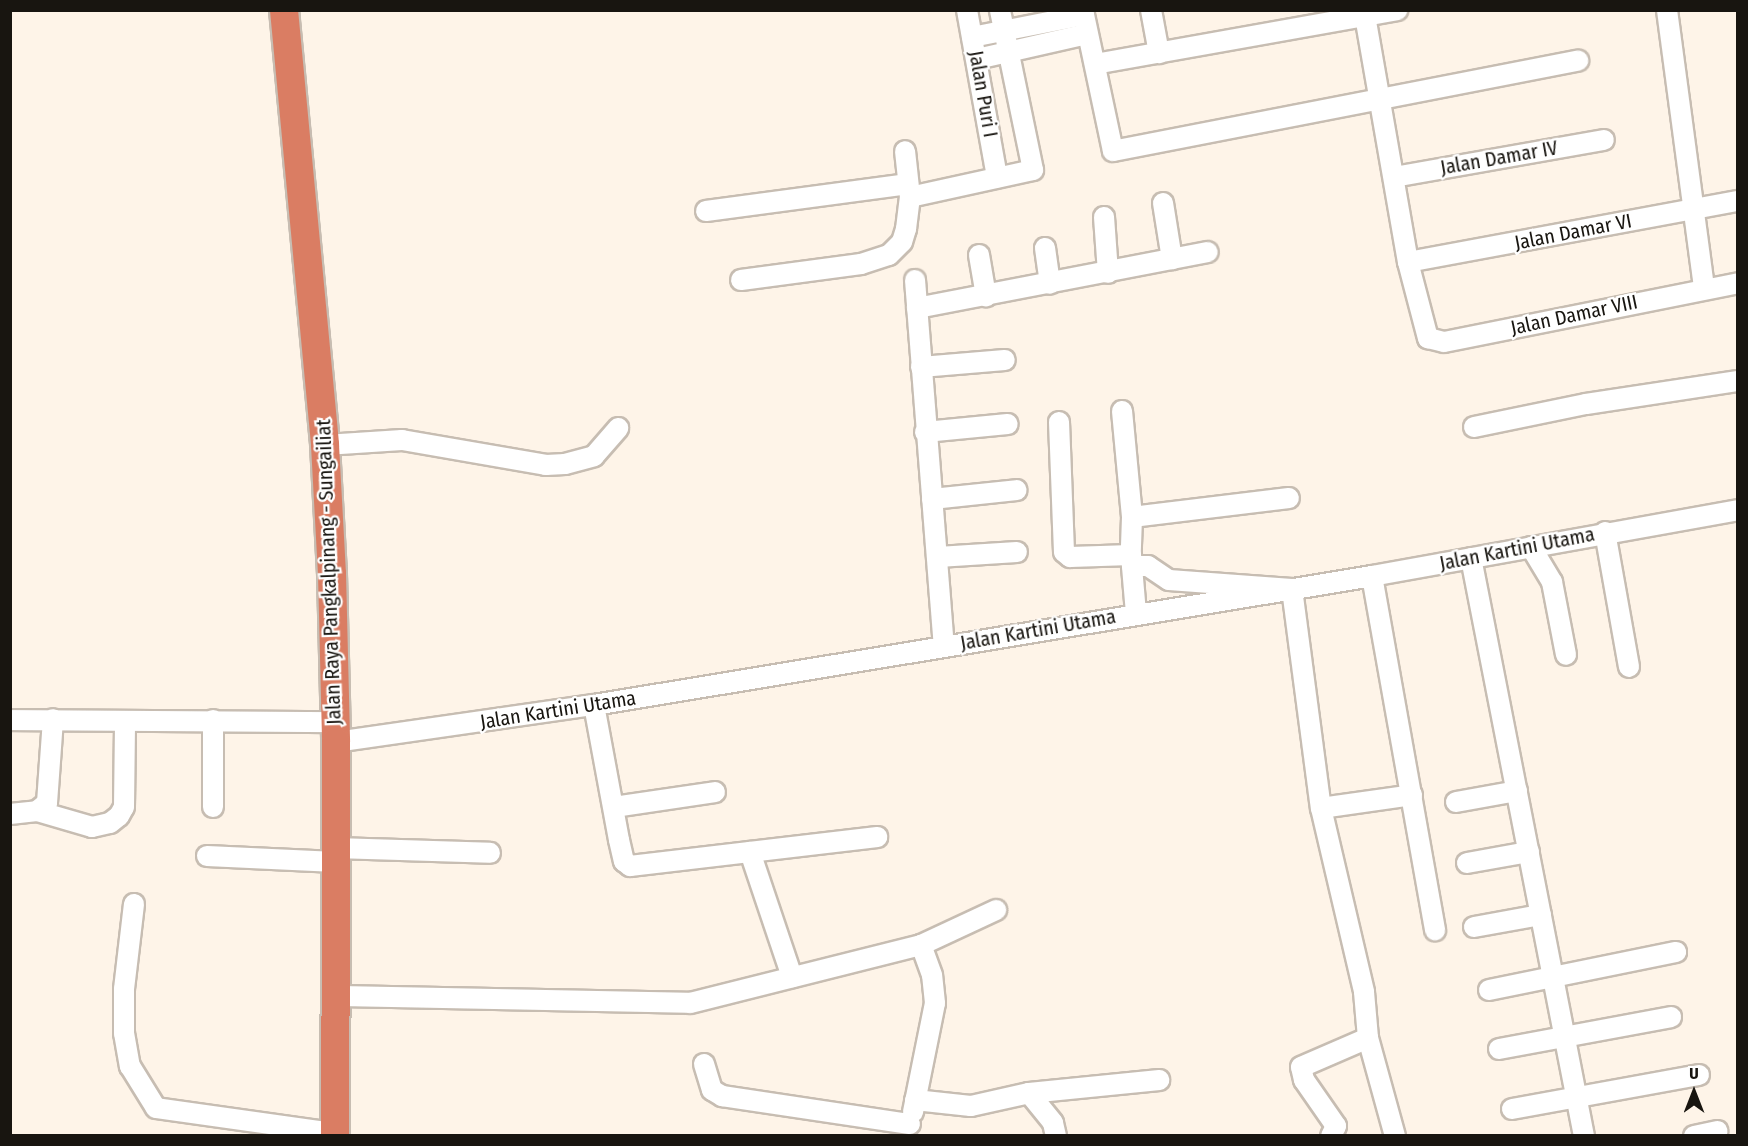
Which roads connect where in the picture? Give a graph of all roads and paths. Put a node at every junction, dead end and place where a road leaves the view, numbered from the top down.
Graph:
1 (284, 10) edge
2 (967, 10) edge
3 (1000, 10) edge
4 (1151, 10) edge
5 (1397, 10) edge
6 (1668, 10) edge
7 (1364, 14) edge
8 (1084, 20) edge
9 (1004, 31) junction
10 (972, 37) junction
11 (1009, 51) junction
12 (1159, 53) junction
13 (977, 59) junction
14 (1578, 61) dead end
15 (1095, 64) junction
16 (1380, 99) junction
17 (1604, 140) dead end
18 (905, 151) dead end
19 (997, 177) junction
20 (1394, 177) junction
21 (909, 191) junction
22 (1737, 201) edge
23 (1163, 203) dead end
24 (1691, 210) junction
25 (706, 211) dead end
26 (1104, 217) dead end
27 (1045, 248) dead end
28 (1208, 252) dead end
29 (979, 255) dead end
30 (1172, 259) junction
31 (1408, 262) junction
32 (1107, 273) junction
33 (741, 280) dead end
34 (915, 280) dead end
35 (1737, 283) edge
36 (1050, 284) junction
37 (1704, 288) junction
38 (986, 296) junction
39 (917, 308) junction
40 (1005, 360) dead end
41 (921, 367) junction
42 (1737, 381) edge
43 (1122, 411) dead end
44 (1059, 422) dead end
45 (1008, 424) dead end
46 (1474, 427) dead end
47 (618, 428) dead end
48 (926, 432) junction
49 (325, 445) junction
50 (1017, 490) dead end
51 (1289, 498) dead end
52 (932, 499) junction
53 (1737, 510) edge
54 (1132, 517) junction
55 (1605, 532) junction
56 (1531, 547) junction
57 (1017, 552) dead end
58 (938, 556) junction
59 (1471, 558) junction
60 (1131, 561) junction
61 (1372, 576) junction
62 (1292, 589) junction
63 (1136, 613) junction
64 (944, 647) junction
65 (1566, 655) dead end
66 (1629, 667) dead end
67 (594, 705) junction
68 (53, 719) junction
69 (10, 720) edge
70 (213, 720) junction
71 (125, 722) junction
72 (336, 732) junction
73 (1517, 790) junction
74 (715, 792) dead end
75 (1412, 795) junction
76 (1456, 802) dead end
77 (213, 807) dead end
78 (614, 807) junction
79 (1321, 808) junction
80 (37, 811) junction
81 (10, 813) edge
82 (877, 837) dead end
83 (750, 852) junction
84 (1529, 852) junction
85 (490, 853) dead end
86 (335, 855) junction
87 (207, 856) dead end
88 (1467, 863) dead end
89 (134, 904) dead end
90 (996, 910) dead end
91 (1541, 915) junction
92 (1474, 927) dead end
93 (1435, 930) dead end
94 (921, 945) junction
95 (1676, 952) dead end
96 (1554, 976) junction
97 (792, 977) junction
98 (1489, 990) dead end
99 (337, 996) junction
100 (1671, 1017) dead end
101 (1565, 1037) junction
102 (1368, 1038) junction
103 (1499, 1049) dead end
104 (704, 1064) dead end
105 (1699, 1076) dead end
106 (1159, 1080) dead end
107 (1029, 1092) junction
108 (1577, 1098) junction
109 (915, 1100) junction
110 (1512, 1109) dead end
111 (909, 1130) edge
112 (1717, 1131) dead end
113 (335, 1134) edge
114 (1056, 1136) edge
115 (1332, 1136) edge
116 (1395, 1136) edge
117 (1584, 1136) edge
118 (1694, 1136) edge

1 - 49 highway, Jalan Raya Pangkalpinang - Sungailiat
2 - 10 street, Jalan Puri I
3 - 9 street
4 - 12 street
5 - 7 street
6 - 24 street
7 - 12 street
7 - 16 street
8 - 9 street
8 - 11 street
8 - 15 street
9 - 10 street
9 - 11 street
10 - 13 street, Jalan Puri I
11 - 13 street
11 - 19 street
12 - 15 street
13 - 19 street, Jalan Puri I
14 - 16 street
15 - 16 street
16 - 20 street
17 - 20 street, Jalan Damar IV
18 - 21 street
19 - 21 street
20 - 31 street
21 - 25 street
21 - 33 street
22 - 24 street, Jalan Damar VI
23 - 30 street
24 - 31 street, Jalan Damar VI
24 - 37 street
26 - 32 street
27 - 36 street
28 - 30 street
29 - 38 street
30 - 32 street
31 - 37 street, Jalan Damar VIII
32 - 36 street
34 - 39 street
35 - 37 street, Jalan Damar VIII
36 - 38 street
38 - 39 street
39 - 41 street
40 - 41 street
41 - 48 street
42 - 46 street
43 - 54 street
44 - 60 street
45 - 48 street
47 - 49 street
48 - 52 street
49 - 72 highway, Jalan Raya Pangkalpinang - Sungailiat
50 - 52 street
51 - 54 street
52 - 58 street
53 - 55 street, Jalan Kartini Utama
54 - 60 street
55 - 56 street, Jalan Kartini Utama
55 - 66 street
56 - 59 street, Jalan Kartini Utama
56 - 65 street
57 - 58 street
58 - 64 street
59 - 61 street, Jalan Kartini Utama
59 - 73 street
60 - 62 street
60 - 63 street
61 - 62 street, Jalan Kartini Utama
61 - 75 street
62 - 63 street, Jalan Kartini Utama
62 - 79 street
63 - 64 street, Jalan Kartini Utama
64 - 67 street, Jalan Kartini Utama
67 - 72 street, Jalan Kartini Utama
67 - 78 street
68 - 69 street, Jalan Kartini Utama
68 - 71 street, Jalan Kartini Utama
68 - 80 street
70 - 71 street, Jalan Kartini Utama
70 - 72 street, Jalan Kartini Utama
70 - 77 street
71 - 80 street
72 - 86 highway, Jalan Raya Pangkalpinang - Sungailiat
73 - 76 street
73 - 84 street
74 - 78 street
75 - 79 street
75 - 93 street
78 - 83 street
79 - 102 street
80 - 81 street
82 - 83 street
83 - 97 street
84 - 88 street
84 - 91 street
85 - 86 street
86 - 87 street
86 - 99 highway, Jalan Raya Pangkalpinang - Sungailiat
89 - 113 street
90 - 94 street
91 - 92 street
91 - 96 street
94 - 97 street
94 - 109 street
95 - 96 street
96 - 98 street
96 - 101 street
97 - 99 street
99 - 113 highway, Jalan Raya Pangkalpinang - Sungailiat
100 - 101 street
101 - 103 street
101 - 108 street
102 - 115 street
102 - 116 street
104 - 111 street
105 - 108 street
106 - 107 street
107 - 109 street
107 - 114 street
108 - 110 street
108 - 117 street
109 - 111 street
112 - 118 street

